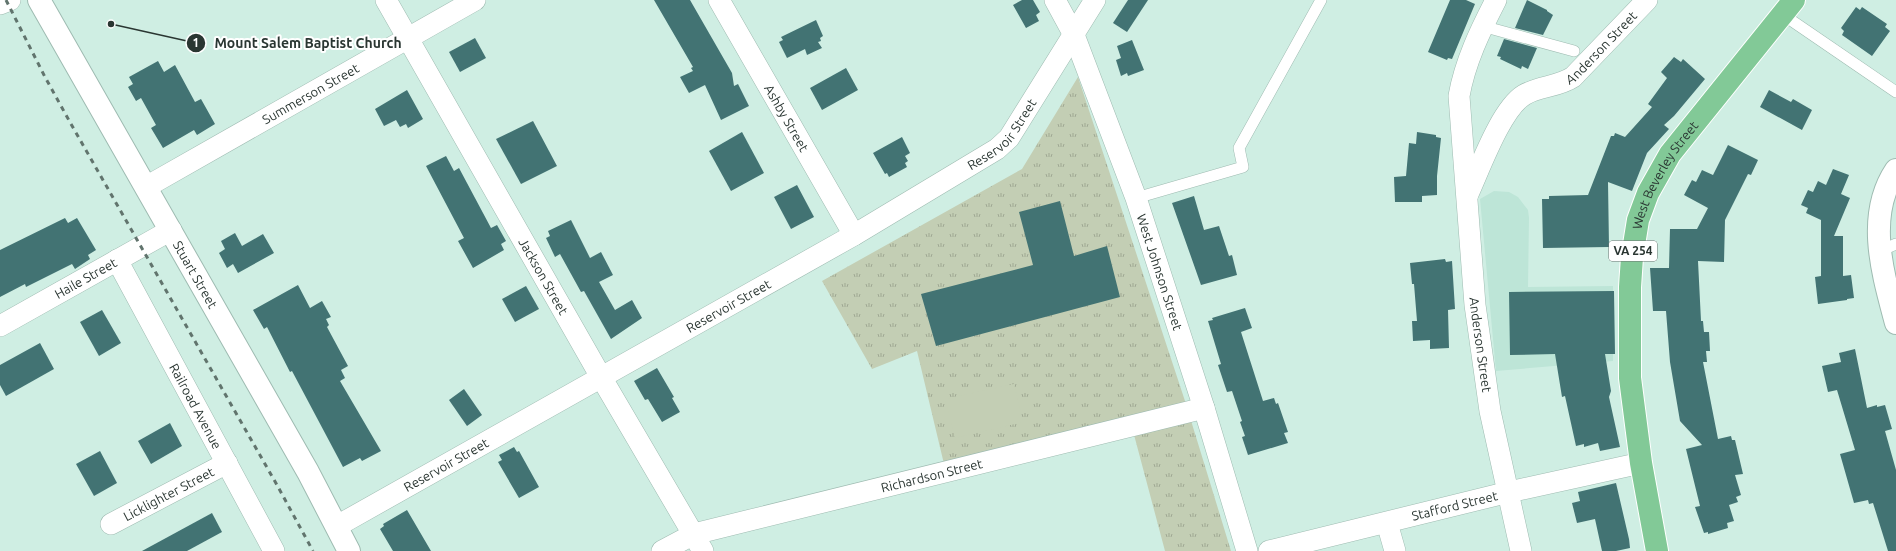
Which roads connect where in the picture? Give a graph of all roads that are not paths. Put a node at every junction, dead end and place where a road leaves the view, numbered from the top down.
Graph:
1 (10, 0) edge
2 (39, 0) edge
3 (386, 0) edge
4 (475, 0) edge
5 (719, 0) edge
6 (1055, 0) edge
7 (1095, 0) edge
8 (1321, 0) edge
9 (1496, 0) edge
10 (1647, 0) edge
11 (0, 4) edge
12 (1788, 7) edge
13 (1482, 26) junction
14 (1074, 35) junction
15 (408, 38) junction
16 (1574, 51) dead end
17 (1896, 92) edge
18 (1893, 181) edge
19 (146, 187) junction
20 (1467, 196) junction
21 (1136, 198) junction
22 (171, 230) junction
23 (854, 235) junction
24 (1888, 247) edge
25 (117, 260) junction
26 (1896, 323) edge
27 (0, 326) edge
28 (601, 377) junction
29 (1204, 408) junction
30 (226, 463) junction
31 (1641, 463) junction
32 (1509, 492) junction
33 (1387, 523) junction
34 (111, 524) dead end
35 (337, 526) junction
36 (698, 543) edge
37 (274, 551) edge
38 (350, 551) edge
39 (662, 551) edge
40 (1247, 551) edge
41 (1269, 551) edge
42 (1395, 551) edge
43 (1521, 551) edge
44 (1657, 551) edge

1 - 11 street
2 - 19 street, Stuart Street
3 - 15 street, Jackson Street
4 - 15 street, Summerson Street
5 - 23 street, Ashby Street
6 - 14 street, West Johnson Street
7 - 14 street, Reservoir Street
8 - 21 lane
9 - 13 street, Anderson Street
10 - 20 street, Anderson Street
12 - 17 lane
12 - 31 main road, West Beverley Street / VA 254
13 - 16 lane
13 - 20 street, Anderson Street
14 - 21 street, West Johnson Street
14 - 23 street, Reservoir Street
15 - 19 street, Summerson Street
15 - 28 street, Jackson Street
18 - 24 street
19 - 22 street, Stuart Street
20 - 32 street, Anderson Street
21 - 29 street, West Johnson Street
22 - 25 street, Haile Street
22 - 35 street, Stuart Street
23 - 28 street, Reservoir Street
24 - 26 street
25 - 27 street, Haile Street
25 - 30 street, Railroad Avenue
28 - 35 street, Reservoir Street
28 - 36 street, Jackson Street
29 - 36 street, Richardson Street
29 - 40 street, West Johnson Street
30 - 34 street, Licklighter Street
30 - 37 street, Railroad Avenue
31 - 32 street, Stafford Street
31 - 44 main road, West Beverley Street / VA 254
32 - 33 street, Stafford Street
32 - 43 street, Anderson Street
33 - 41 street, Stafford Street
33 - 42 street
35 - 38 street, Stuart Street
36 - 39 street, Richardson Street

